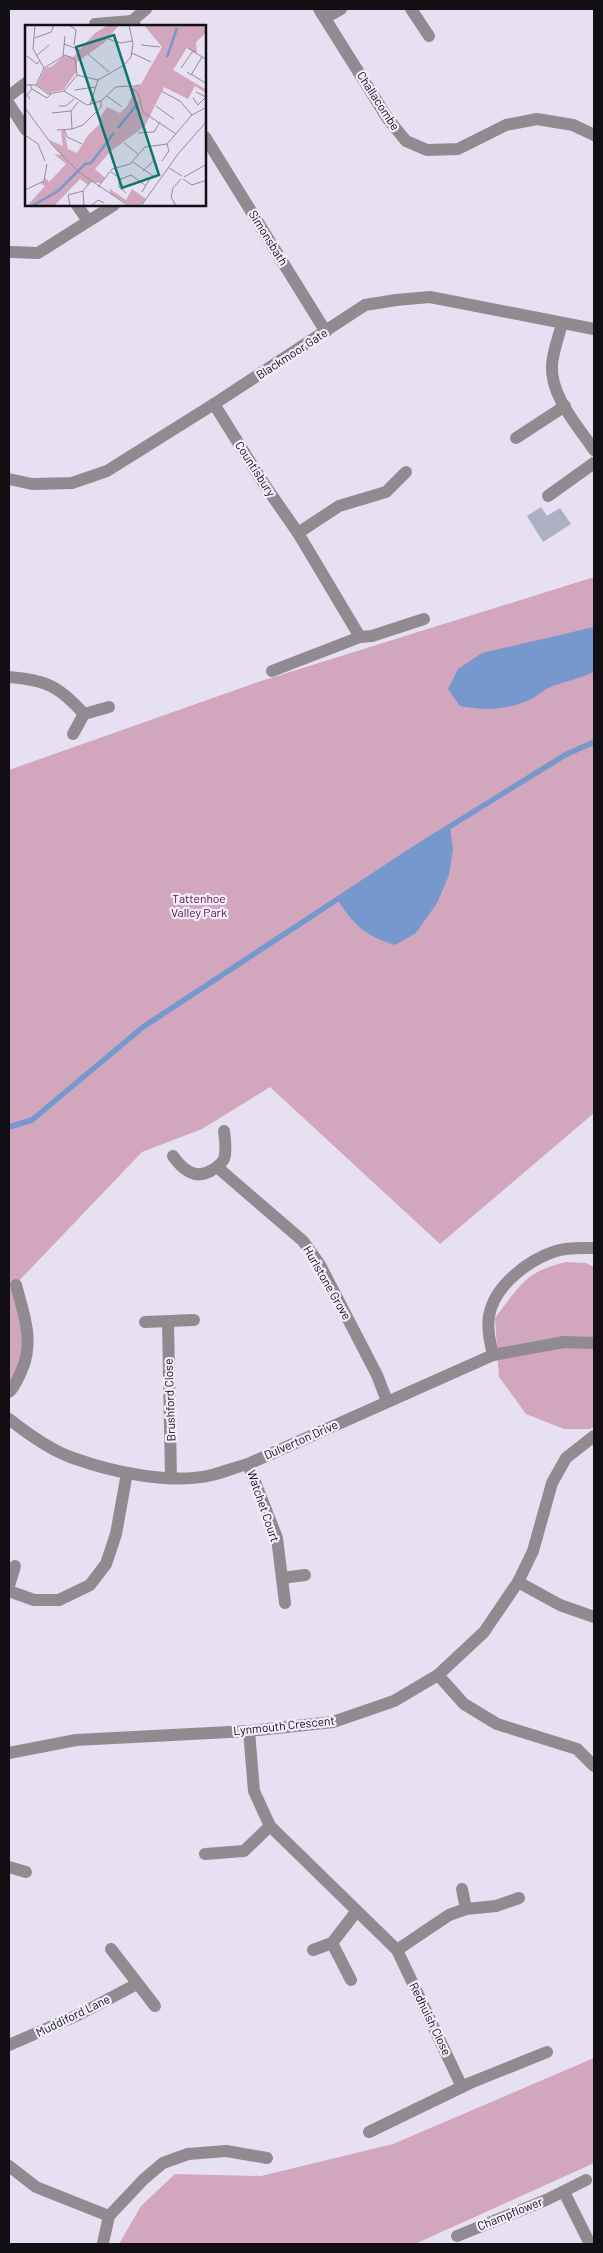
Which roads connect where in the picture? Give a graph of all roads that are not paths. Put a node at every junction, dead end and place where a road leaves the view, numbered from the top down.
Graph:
1 (146, 9) edge
2 (341, 9) edge
3 (411, 9) edge
4 (322, 13) edge
5 (134, 23) edge
6 (95, 24) dead end
7 (429, 36) dead end
8 (25, 84) edge
9 (9, 96) edge
10 (9, 104) edge
11 (25, 128) edge
12 (594, 135) edge
13 (207, 143) edge
14 (79, 206) edge
15 (112, 206) edge
16 (88, 221) junction
17 (11, 252) dead end
18 (562, 323) junction
19 (594, 329) edge
20 (326, 332) junction
21 (214, 404) junction
22 (565, 406) junction
23 (516, 438) dead end
24 (594, 450) edge
25 (594, 463) edge
26 (406, 472) dead end
27 (9, 479) edge
28 (548, 496) dead end
29 (298, 533) junction
30 (424, 620) dead end
31 (360, 637) junction
32 (272, 671) dead end
33 (9, 677) edge
34 (109, 707) dead end
35 (84, 714) junction
36 (74, 734) dead end
37 (224, 1131) dead end
38 (173, 1156) dead end
39 (217, 1167) junction
40 (594, 1248) edge
41 (16, 1285) dead end
42 (194, 1320) dead end
43 (145, 1322) dead end
44 (168, 1323) junction
45 (594, 1344) edge
46 (493, 1354) junction
47 (9, 1392) edge
48 (387, 1401) junction
49 (9, 1418) edge
50 (594, 1436) edge
51 (248, 1464) junction
52 (127, 1473) junction
53 (171, 1478) junction
54 (15, 1566) dead end
55 (305, 1575) dead end
56 (282, 1578) junction
57 (518, 1582) junction
58 (9, 1586) edge
59 (9, 1591) edge
60 (285, 1603) dead end
61 (594, 1617) edge
62 (438, 1675) junction
63 (249, 1731) junction
64 (9, 1753) edge
65 (594, 1766) edge
66 (270, 1826) junction
67 (205, 1854) dead end
68 (9, 1867) edge
69 (26, 1872) dead end
70 (462, 1889) dead end
71 (519, 1898) dead end
72 (466, 1909) junction
73 (356, 1912) junction
74 (332, 1944) junction
75 (111, 1950) dead end
76 (313, 1950) dead end
77 (397, 1950) junction
78 (351, 1980) dead end
79 (137, 1984) junction
80 (155, 2006) dead end
81 (9, 2046) edge
82 (547, 2052) dead end
83 (462, 2087) junction
84 (369, 2132) dead end
85 (268, 2158) dead end
86 (9, 2166) edge
87 (586, 2180) dead end
88 (564, 2192) junction
89 (109, 2216) junction
90 (457, 2236) dead end
91 (103, 2243) edge
92 (590, 2244) edge

1 - 5 street
2 - 4 street, Challacombe
3 - 7 street
4 - 12 street, Challacombe
5 - 6 street
8 - 9 street
10 - 11 street
13 - 20 street, Simonsbath
14 - 16 street
15 - 16 street
16 - 17 street
18 - 19 street, Blackmoor Gate
18 - 20 street, Blackmoor Gate
18 - 22 street
20 - 21 street, Blackmoor Gate
21 - 27 street, Blackmoor Gate
21 - 29 street, Countisbury
22 - 23 street
22 - 24 street
25 - 28 street
26 - 29 street
29 - 31 street, Countisbury
30 - 31 street
31 - 32 street
33 - 35 street
34 - 35 street
35 - 36 street
37 - 39 street
38 - 39 street
39 - 48 street, Hurlstone Grove
40 - 46 street
41 - 47 street
42 - 44 street
43 - 44 street
44 - 53 street, Brushford Close
45 - 46 street, Dulverton Drive
46 - 48 street, Dulverton Drive
48 - 51 street, Dulverton Drive
49 - 52 street, Dulverton Drive
50 - 57 street, Lynmouth Crescent
51 - 53 street, Dulverton Drive
51 - 56 street, Watchet Court
52 - 53 street, Dulverton Drive
52 - 59 street
54 - 58 street
55 - 56 street
56 - 60 street, Watchet Court
57 - 61 street
57 - 62 street, Lynmouth Crescent
62 - 63 street, Lynmouth Crescent
62 - 65 street
63 - 64 street, Lynmouth Crescent
63 - 66 street, Redhuish Close
66 - 67 street
66 - 73 street, Redhuish Close
68 - 69 street
70 - 72 street
71 - 72 street
72 - 77 street
73 - 74 street
73 - 77 street, Redhuish Close
74 - 76 street
74 - 78 street
75 - 79 street
77 - 83 street, Redhuish Close
79 - 80 street
79 - 81 street, Muddiford Lane
82 - 83 street
83 - 84 street
85 - 89 street
86 - 89 street
87 - 88 street, Champflower
88 - 90 street, Champflower
88 - 92 street
89 - 91 street

